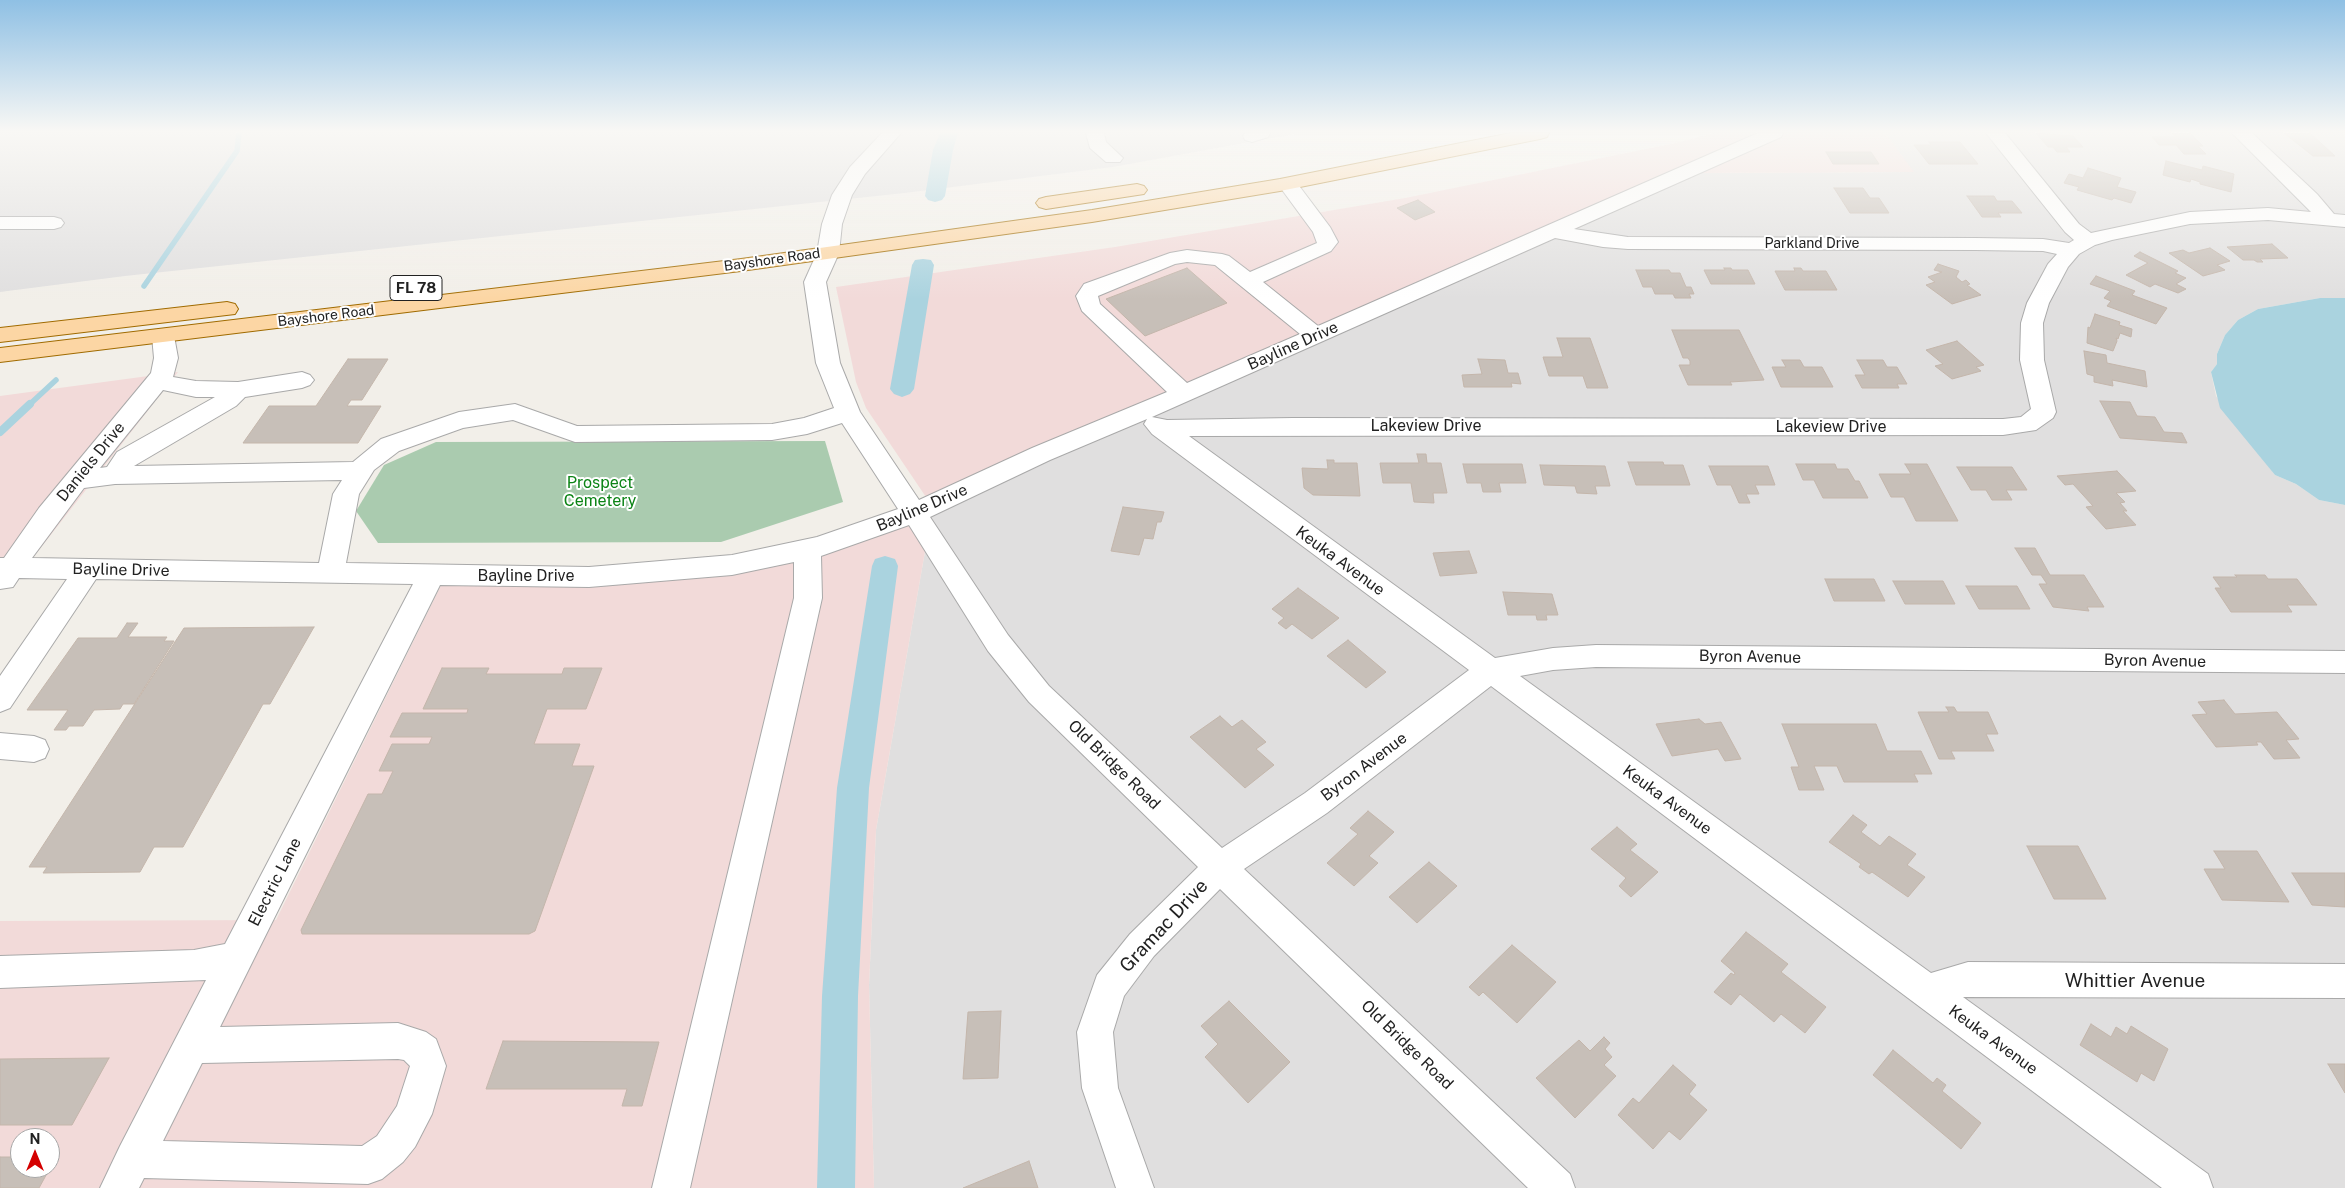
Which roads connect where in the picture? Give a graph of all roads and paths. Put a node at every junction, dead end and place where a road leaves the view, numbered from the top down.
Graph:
1 (846, 188) edge
2 (1147, 188) edge
3 (1211, 188) edge
4 (1289, 188) edge
5 (1648, 188) edge
6 (2040, 188) edge
7 (2300, 188) edge
8 (2336, 220) edge
9 (0, 223) edge
10 (54, 223) dead end
11 (1552, 231) junction
12 (829, 244) junction
13 (2080, 246) junction
14 (1248, 281) junction
15 (0, 335) edge
16 (1316, 335) junction
17 (163, 336) junction
18 (0, 355) edge
19 (302, 380) dead end
20 (163, 382) junction
21 (238, 390) junction
22 (1184, 394) junction
23 (848, 412) junction
24 (1151, 421) junction
25 (120, 467) junction
26 (361, 471) junction
27 (77, 480) junction
28 (915, 513) junction
29 (807, 549) junction
30 (88, 570) junction
31 (4, 573) edge
32 (330, 574) junction
33 (431, 575) junction
34 (2345, 662) edge
35 (1489, 670) junction
36 (0, 700) edge
37 (0, 746) edge
38 (34, 748) dead end
39 (1220, 867) junction
40 (235, 959) junction
41 (0, 972) edge
42 (2345, 981) edge
43 (1928, 992) junction
44 (191, 1045) junction
45 (126, 1173) edge
46 (671, 1188) edge
47 (1135, 1188) edge
48 (1556, 1188) edge
49 (2194, 1188) edge

1 - 12 street, Old Bridge Road
2 - 12 main road, Bayshore Road / FL 78
3 - 12 main road, Bayshore Road / FL 78
4 - 14 street
5 - 11 street, Bayline Drive
6 - 13 street
7 - 8 street
8 - 13 street
9 - 10 street
11 - 13 street, Parkland Drive
11 - 16 street, Bayline Drive
12 - 15 main road, Bayshore Road / FL 78
12 - 17 main road, Bayshore Road / FL 78
12 - 23 street, Old Bridge Road
13 - 24 street, Lakeview Drive
14 - 16 street
14 - 22 street
16 - 22 street, Bayline Drive
17 - 18 main road, Bayshore Road / FL 78
17 - 20 street, Daniels Drive
19 - 21 street
20 - 21 street
20 - 25 street
20 - 27 street, Daniels Drive
21 - 25 street
22 - 24 street, Bayline Drive
23 - 26 street
23 - 28 street, Old Bridge Road
24 - 28 street, Bayline Drive
24 - 35 street, Keuka Avenue
25 - 26 street
25 - 27 street
26 - 32 street
27 - 31 street, Daniels Drive
28 - 29 street, Bayline Drive
28 - 39 street, Old Bridge Road
29 - 33 street, Bayline Drive
29 - 46 street
30 - 31 street, Bayline Drive
30 - 32 street, Bayline Drive
30 - 36 street
32 - 33 street, Bayline Drive
33 - 40 street, Electric Lane
34 - 35 street, Byron Avenue
35 - 39 street, Byron Avenue
35 - 43 street, Keuka Avenue
37 - 38 street
39 - 47 street, Gramac Drive
39 - 48 street, Old Bridge Road
40 - 41 street
40 - 44 street, Electric Lane
42 - 43 street, Whittier Avenue
43 - 49 street, Keuka Avenue
44 - 45 street, Electric Lane
44 - 45 street

